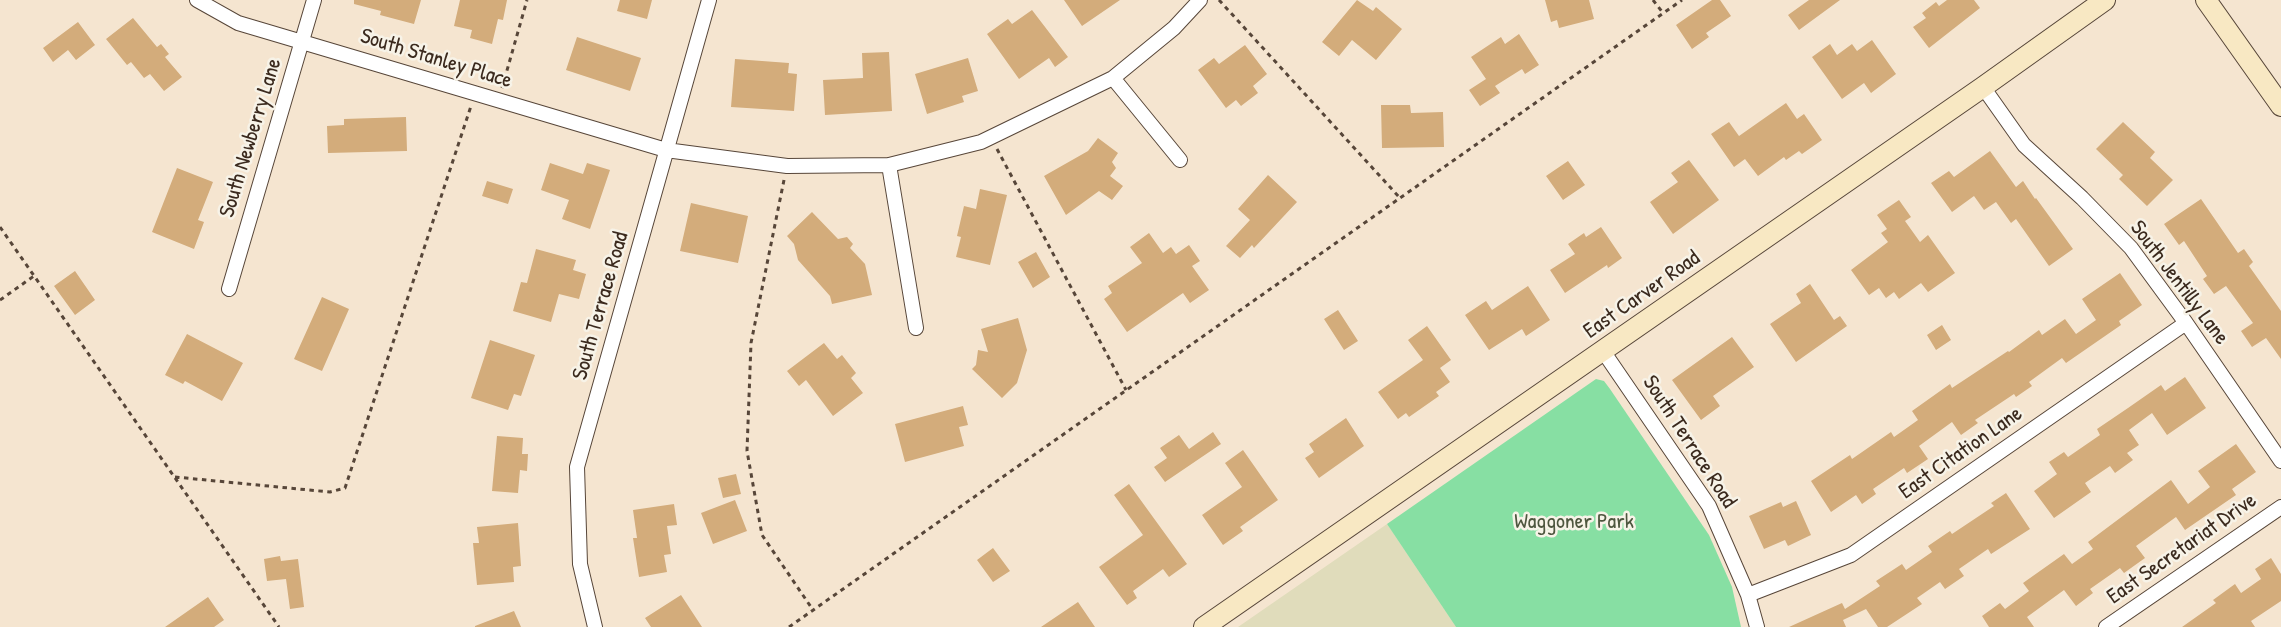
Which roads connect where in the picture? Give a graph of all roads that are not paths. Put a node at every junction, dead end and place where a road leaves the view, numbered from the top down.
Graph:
1 (197, 0) edge
2 (314, 0) edge
3 (709, 0) edge
4 (1200, 0) edge
5 (2105, 0) edge
6 (2206, 0) edge
7 (302, 42) junction
8 (1113, 78) junction
9 (1983, 87) junction
10 (2281, 106) edge
11 (666, 150) junction
12 (1180, 160) dead end
13 (889, 165) junction
14 (229, 289) dead end
15 (2186, 323) junction
16 (916, 328) dead end
17 (1603, 351) junction
18 (2281, 461) edge
19 (2281, 507) edge
20 (1748, 595) junction
21 (596, 627) edge
22 (1204, 627) edge
23 (1757, 627) edge
24 (2106, 627) edge

1 - 7 street, South Stanley Place
2 - 7 street, South Newberry Lane
3 - 11 street, South Terrace Road
4 - 8 street, South Stanley Place
5 - 9 street, East Carver Road
6 - 10 street
7 - 11 street, South Stanley Place
7 - 14 street, South Newberry Lane
8 - 12 street
8 - 13 street, South Stanley Place
9 - 15 street, South Jentilly Lane
9 - 17 street, East Carver Road
11 - 13 street, South Stanley Place
11 - 21 street, South Terrace Road
13 - 16 street
15 - 18 street, South Jentilly Lane
15 - 20 street, East Citation Lane
17 - 20 street, South Terrace Road
17 - 22 street, East Carver Road
19 - 24 street, East Secretariat Drive
20 - 23 street, South Terrace Road

